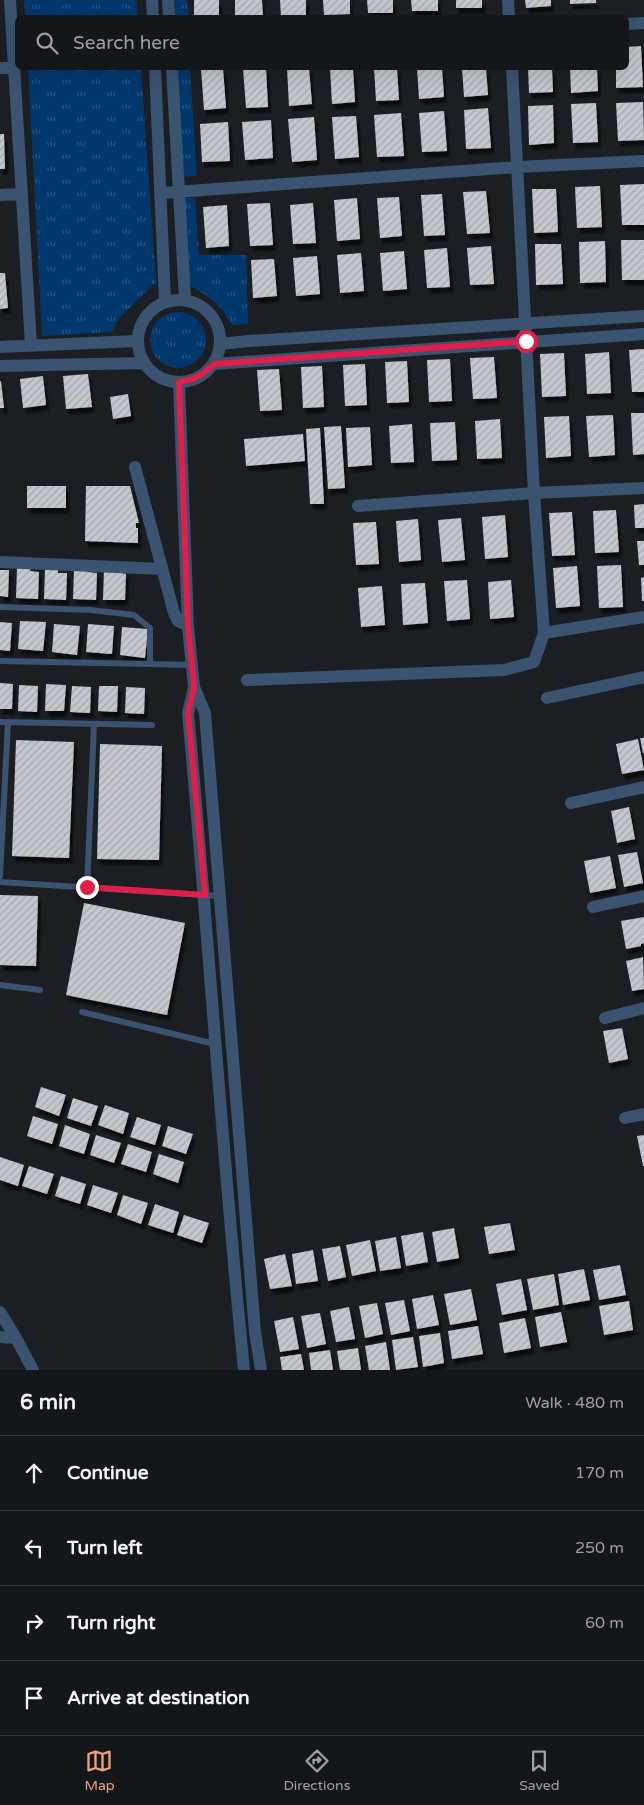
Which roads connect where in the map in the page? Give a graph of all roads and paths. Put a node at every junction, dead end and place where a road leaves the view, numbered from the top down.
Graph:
1 (10, 0) edge
2 (152, 0) edge
3 (168, 0) edge
4 (508, 0) edge
5 (153, 15) edge
6 (169, 15) edge
7 (509, 15) edge
8 (644, 23) edge
9 (629, 24) edge
10 (0, 68) edge
11 (14, 68) junction
12 (155, 70) edge
13 (172, 70) edge
14 (512, 70) edge
15 (644, 161) edge
16 (517, 167) junction
17 (178, 191) junction
18 (162, 193) junction
19 (22, 194) junction
20 (0, 195) edge
21 (185, 299) junction
22 (165, 300) junction
23 (644, 316) edge
24 (526, 323) junction
25 (644, 334) edge
26 (137, 341) junction
27 (526, 341) junction
28 (220, 344) junction
29 (31, 345) junction
30 (0, 347) edge
31 (144, 363) junction
32 (214, 364) junction
33 (0, 366) edge
34 (179, 382) junction
35 (135, 467) dead end
36 (644, 488) edge
37 (534, 493) junction
38 (358, 506) dead end
39 (0, 562) edge
40 (162, 568) junction
41 (0, 607) edge
42 (644, 617) edge
43 (188, 626) junction
44 (544, 633) junction
45 (0, 661) edge
46 (150, 664) junction
47 (192, 665) junction
48 (644, 677) edge
49 (248, 680) dead end
50 (194, 687) junction
51 (547, 698) dead end
52 (0, 722) edge
53 (8, 722) junction
54 (94, 725) junction
55 (152, 725) dead end
56 (644, 787) edge
57 (571, 803) dead end
58 (0, 876) edge
59 (0, 882) edge
60 (87, 887) junction
61 (205, 895) junction
62 (220, 896) junction
63 (644, 896) edge
64 (593, 906) dead end
65 (0, 984) edge
66 (40, 990) dead end
67 (644, 1008) edge
68 (82, 1012) dead end
69 (605, 1018) dead end
70 (215, 1044) junction
71 (644, 1114) edge
72 (625, 1118) dead end
73 (0, 1312) edge
74 (255, 1332) junction
75 (240, 1334) junction
76 (0, 1337) edge
77 (16, 1338) junction
78 (33, 1370) edge
79 (244, 1370) edge
80 (261, 1370) edge

1 - 11 street
2 - 5 street
3 - 6 street
4 - 7 street
8 - 9 street
10 - 11 street
11 - 19 street
12 - 18 street
13 - 17 street
14 - 16 street
15 - 16 street
16 - 17 street
16 - 24 street
17 - 18 street
17 - 21 street
18 - 22 street
19 - 20 street
19 - 29 street
21 - 22 street
21 - 28 street
22 - 26 street
23 - 24 street
24 - 27 street
24 - 28 street
25 - 27 street
26 - 29 street
26 - 31 street
27 - 32 street
27 - 37 street
28 - 32 street
29 - 30 street
31 - 33 street
31 - 34 street
32 - 34 street
34 - 43 street
35 - 40 street
36 - 37 street
37 - 38 street
37 - 44 street
39 - 40 street
40 - 43 street
41 - 46 lane
42 - 44 street
43 - 47 street
44 - 49 street
45 - 46 lane
46 - 47 lane
47 - 50 street
48 - 51 street
50 - 61 street
50 - 62 street
52 - 53 lane
53 - 54 lane
53 - 58 lane
54 - 55 lane
54 - 60 lane
56 - 57 street
59 - 60 lane
60 - 61 lane
61 - 62 lane
61 - 70 street
62 - 74 street
63 - 64 street
65 - 66 lane
67 - 69 street
68 - 70 lane
70 - 75 street
71 - 72 street
73 - 77 street
74 - 75 street
74 - 80 street
75 - 79 street
76 - 77 street
77 - 78 street

